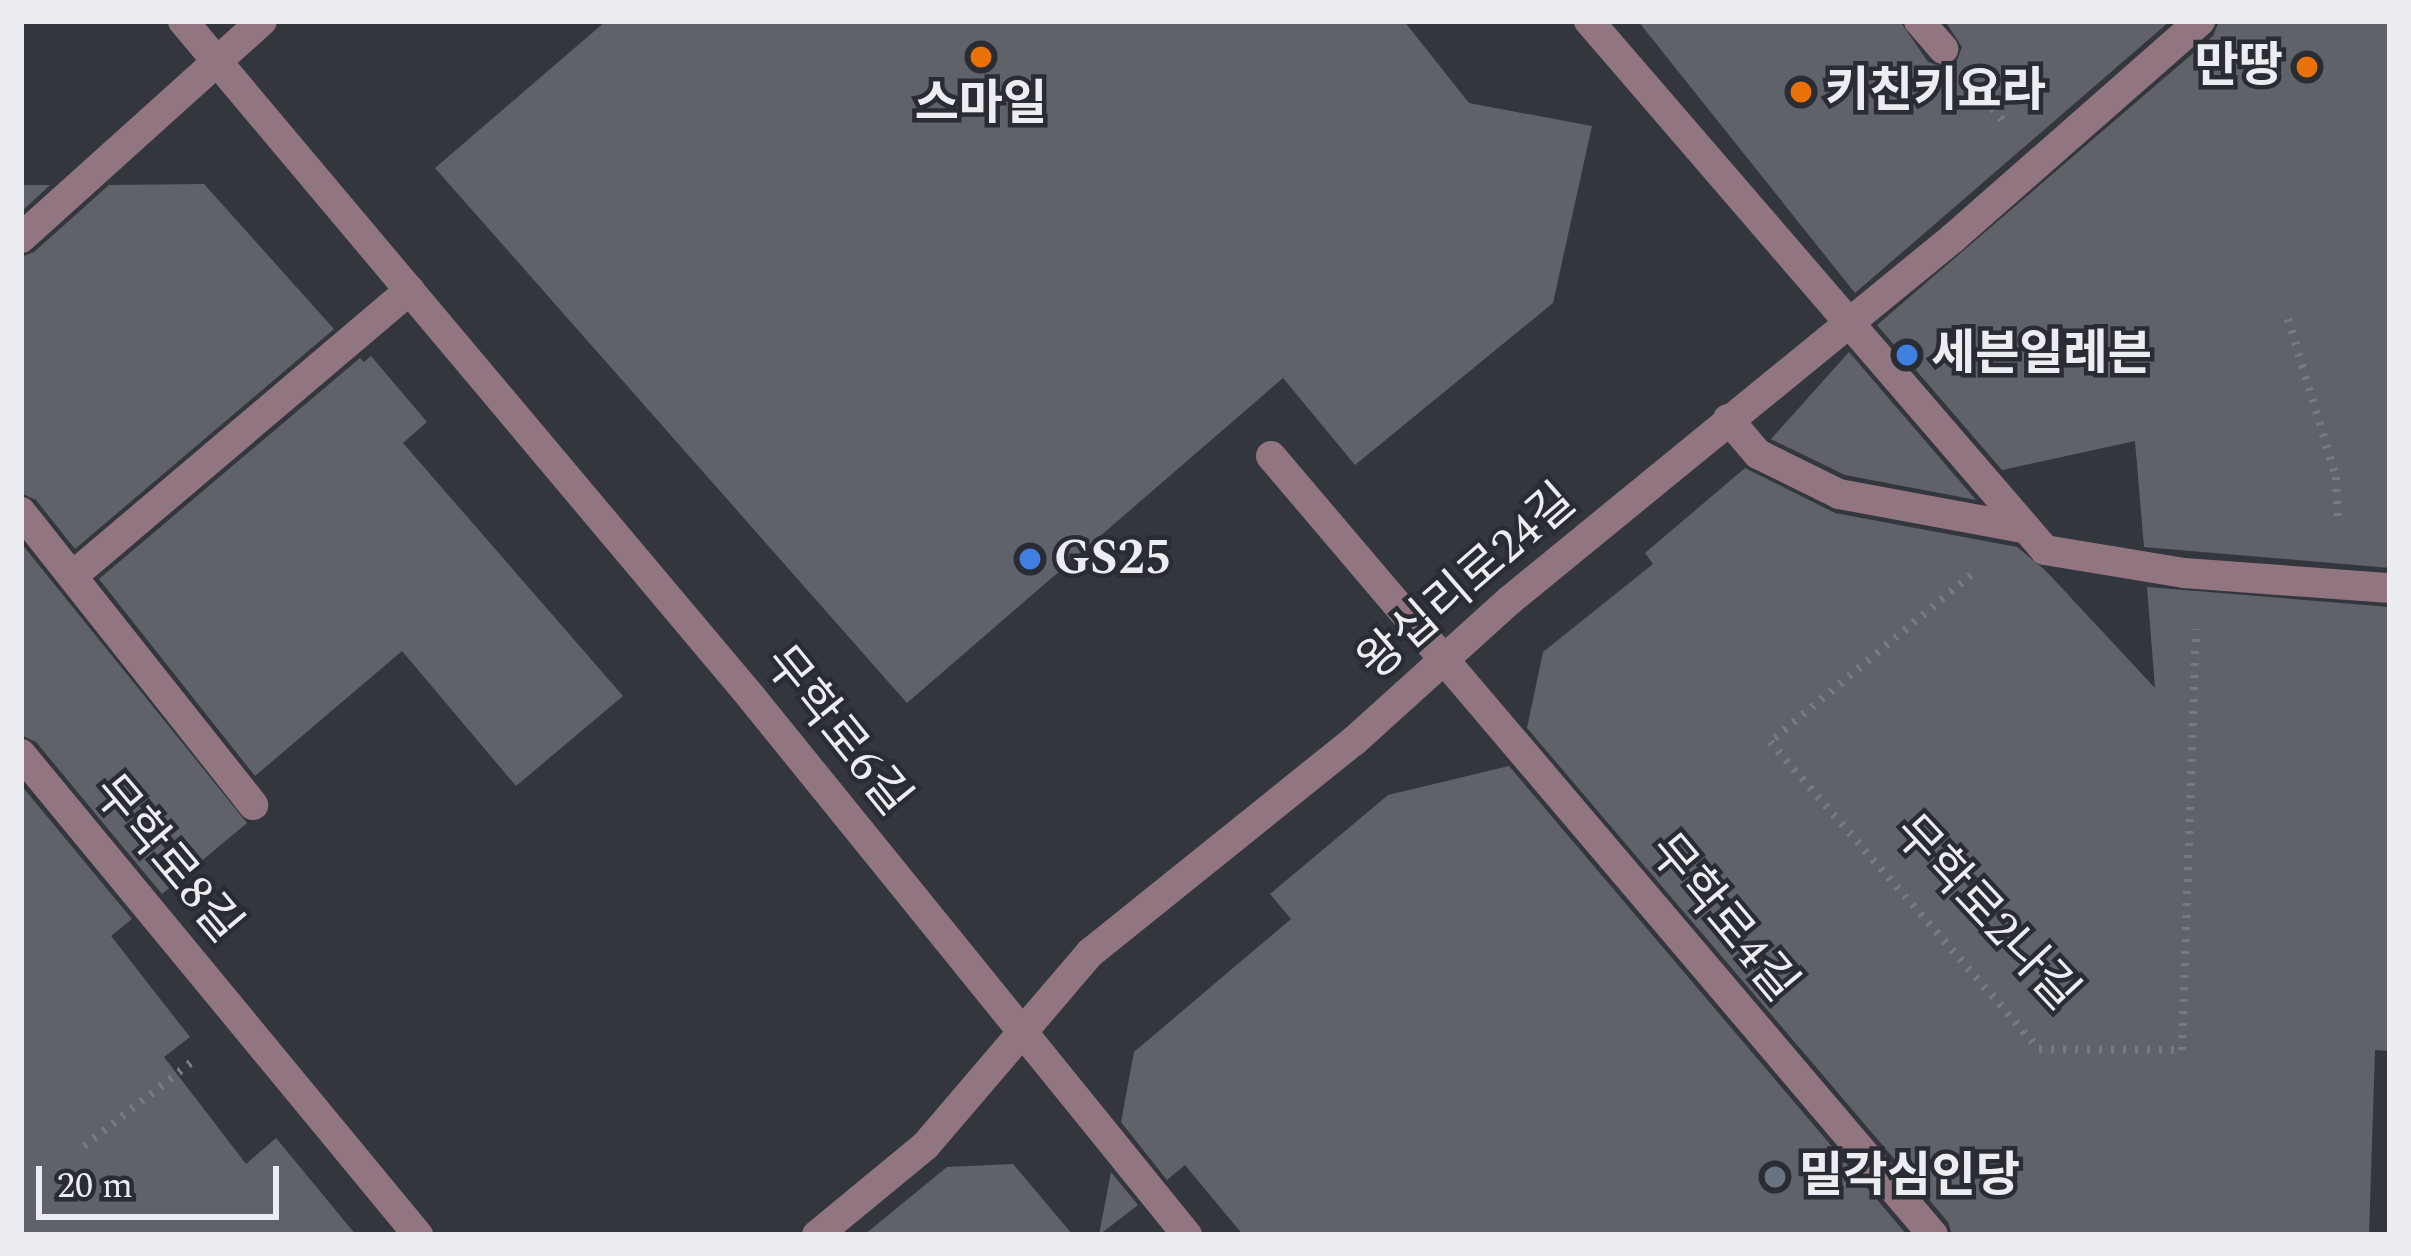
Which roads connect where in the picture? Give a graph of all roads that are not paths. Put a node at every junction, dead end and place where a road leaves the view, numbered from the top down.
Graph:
1 (183, 21) edge
2 (262, 21) edge
3 (1589, 21) edge
4 (1919, 21) edge
5 (2200, 21) edge
6 (1942, 49) road end
7 (219, 61) junction
8 (21, 238) edge
9 (410, 290) junction
10 (1850, 320) junction
11 (1728, 418) junction
12 (1271, 456) dead end
13 (21, 512) edge
14 (2026, 529) junction
15 (74, 574) junction
16 (2390, 587) edge
17 (1444, 660) junction
18 (21, 754) edge
19 (253, 805) dead end
20 (1025, 1032) junction
21 (418, 1235) edge
22 (817, 1235) edge
23 (1186, 1235) edge
24 (1933, 1235) edge

1 - 7 street, 무학로6길
2 - 7 street
3 - 10 street
4 - 6 street
5 - 10 street, 왕십리로24길
7 - 8 street
7 - 9 street, 무학로6길
9 - 15 street
9 - 20 street, 무학로6길
10 - 11 street, 왕십리로24길
10 - 14 street
11 - 14 street
11 - 17 street, 왕십리로24길
12 - 17 street, 무학로4길
13 - 15 street
14 - 16 street
15 - 19 street
17 - 20 street, 왕십리로24길
17 - 24 street, 무학로4길
18 - 21 street, 무학로8길
20 - 22 street, 왕십리로24길
20 - 23 street, 무학로6길

